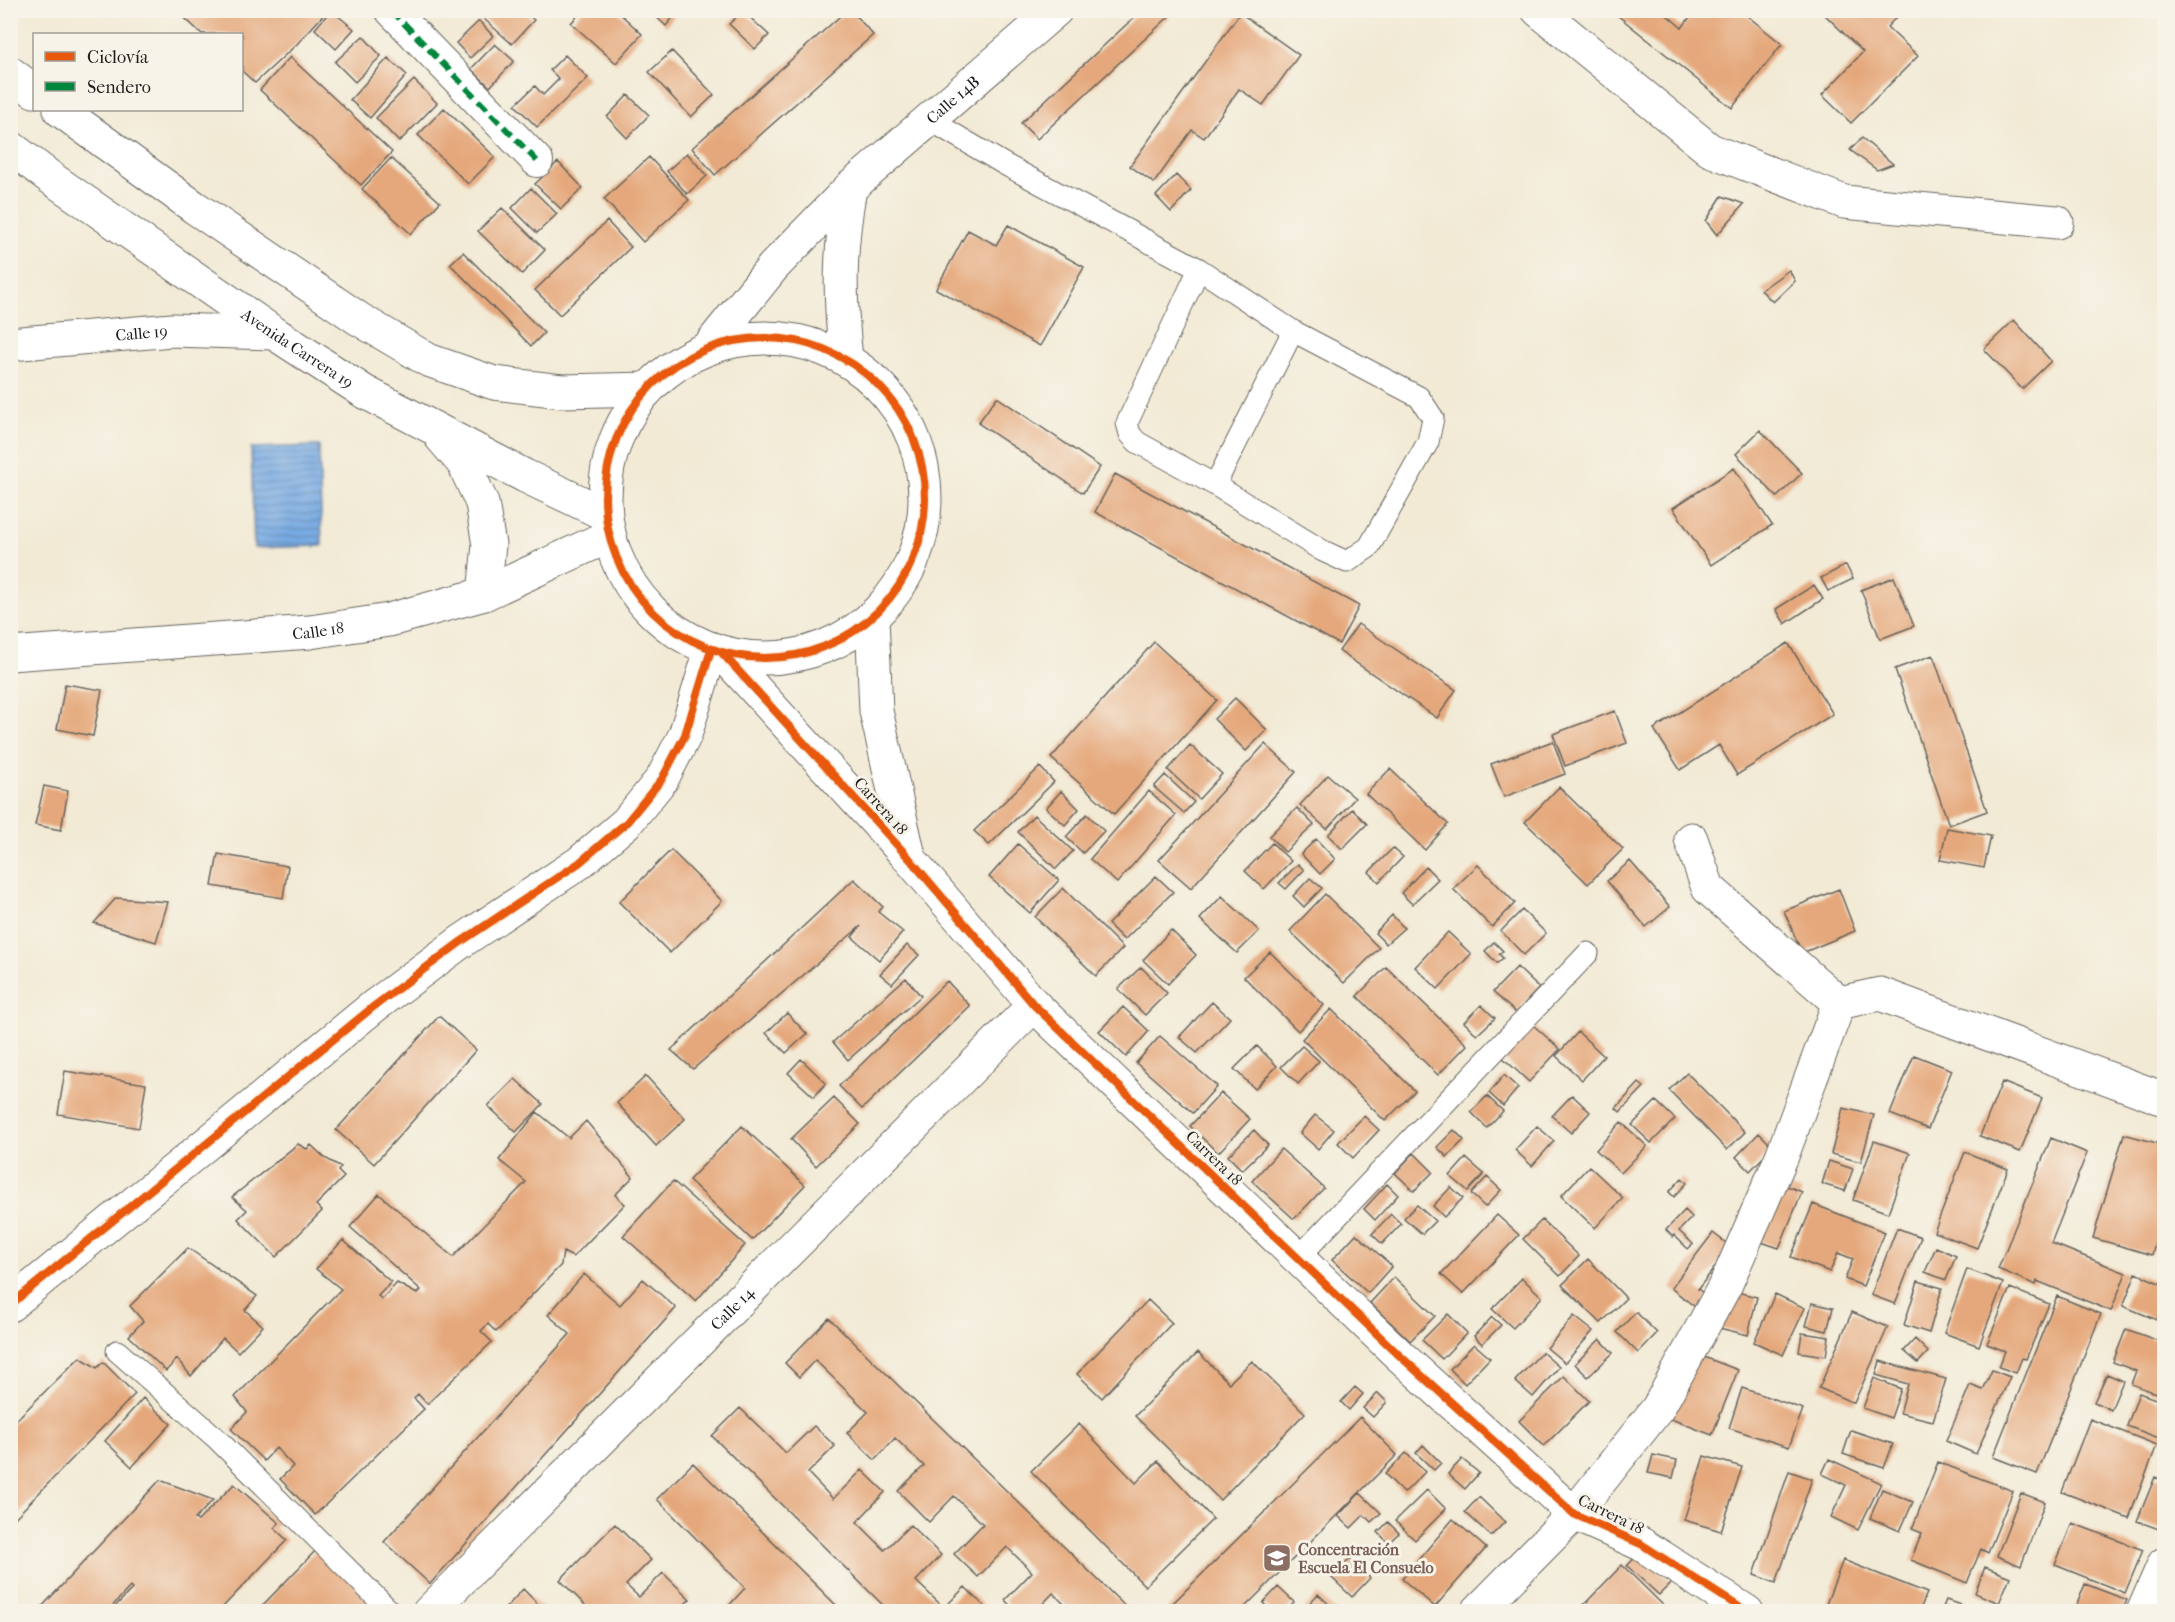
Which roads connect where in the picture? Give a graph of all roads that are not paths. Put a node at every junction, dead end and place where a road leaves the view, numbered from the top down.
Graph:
1 (391, 10) edge
2 (1056, 10) edge
3 (1538, 10) edge
4 (10, 73) edge
5 (33, 90) edge
6 (61, 111) edge
7 (930, 120) junction
8 (10, 147) edge
9 (537, 161) dead end
10 (850, 188) junction
11 (2056, 222) dead end
12 (1199, 269) junction
13 (1293, 331) junction
14 (274, 333) junction
15 (10, 344) edge
16 (707, 349) junction
17 (846, 359) junction
18 (648, 389) junction
19 (436, 431) junction
20 (1215, 485) junction
21 (607, 525) junction
22 (484, 594) junction
23 (872, 617) junction
24 (717, 651) junction
25 (10, 654) edge
26 (1691, 839) dead end
27 (909, 858) junction
28 (1588, 953) dead end
29 (1839, 1003) junction
30 (1034, 1005) junction
31 (2164, 1099) edge
32 (1298, 1258) junction
33 (10, 1305) edge
34 (117, 1351) dead end
35 (1574, 1514) junction
36 (2164, 1564) edge
37 (391, 1611) edge
38 (429, 1611) edge
39 (1477, 1611) edge
40 (1747, 1611) edge
41 (2143, 1611) edge

1 - 9 street
2 - 7 street, Calle 14B
3 - 11 street
4 - 5 street
6 - 18 street
7 - 10 street, Calle 14B
7 - 12 lane
8 - 14 street, Avenida Carrera 19
10 - 16 street, Calle 14B
10 - 17 street
12 - 13 lane
12 - 20 lane
13 - 20 lane
13 - 20 lane
14 - 15 street, Calle 19
14 - 19 street, Avenida Carrera 19
16 - 17 street
16 - 18 street
17 - 23 street
18 - 21 street
19 - 21 street, Avenida Carrera 19
19 - 22 street
21 - 22 street, Calle 18
21 - 24 street
22 - 25 street, Calle 18
23 - 24 street
23 - 27 street, Carrera 18
24 - 27 street, Carrera 18
24 - 33 street
26 - 29 street
27 - 30 street, Carrera 18
28 - 32 lane
29 - 31 street
29 - 35 street
30 - 32 street, Carrera 18
30 - 38 street, Calle 14
32 - 35 street, Carrera 18
34 - 37 lane
35 - 39 street
35 - 40 street, Carrera 18
36 - 41 street

